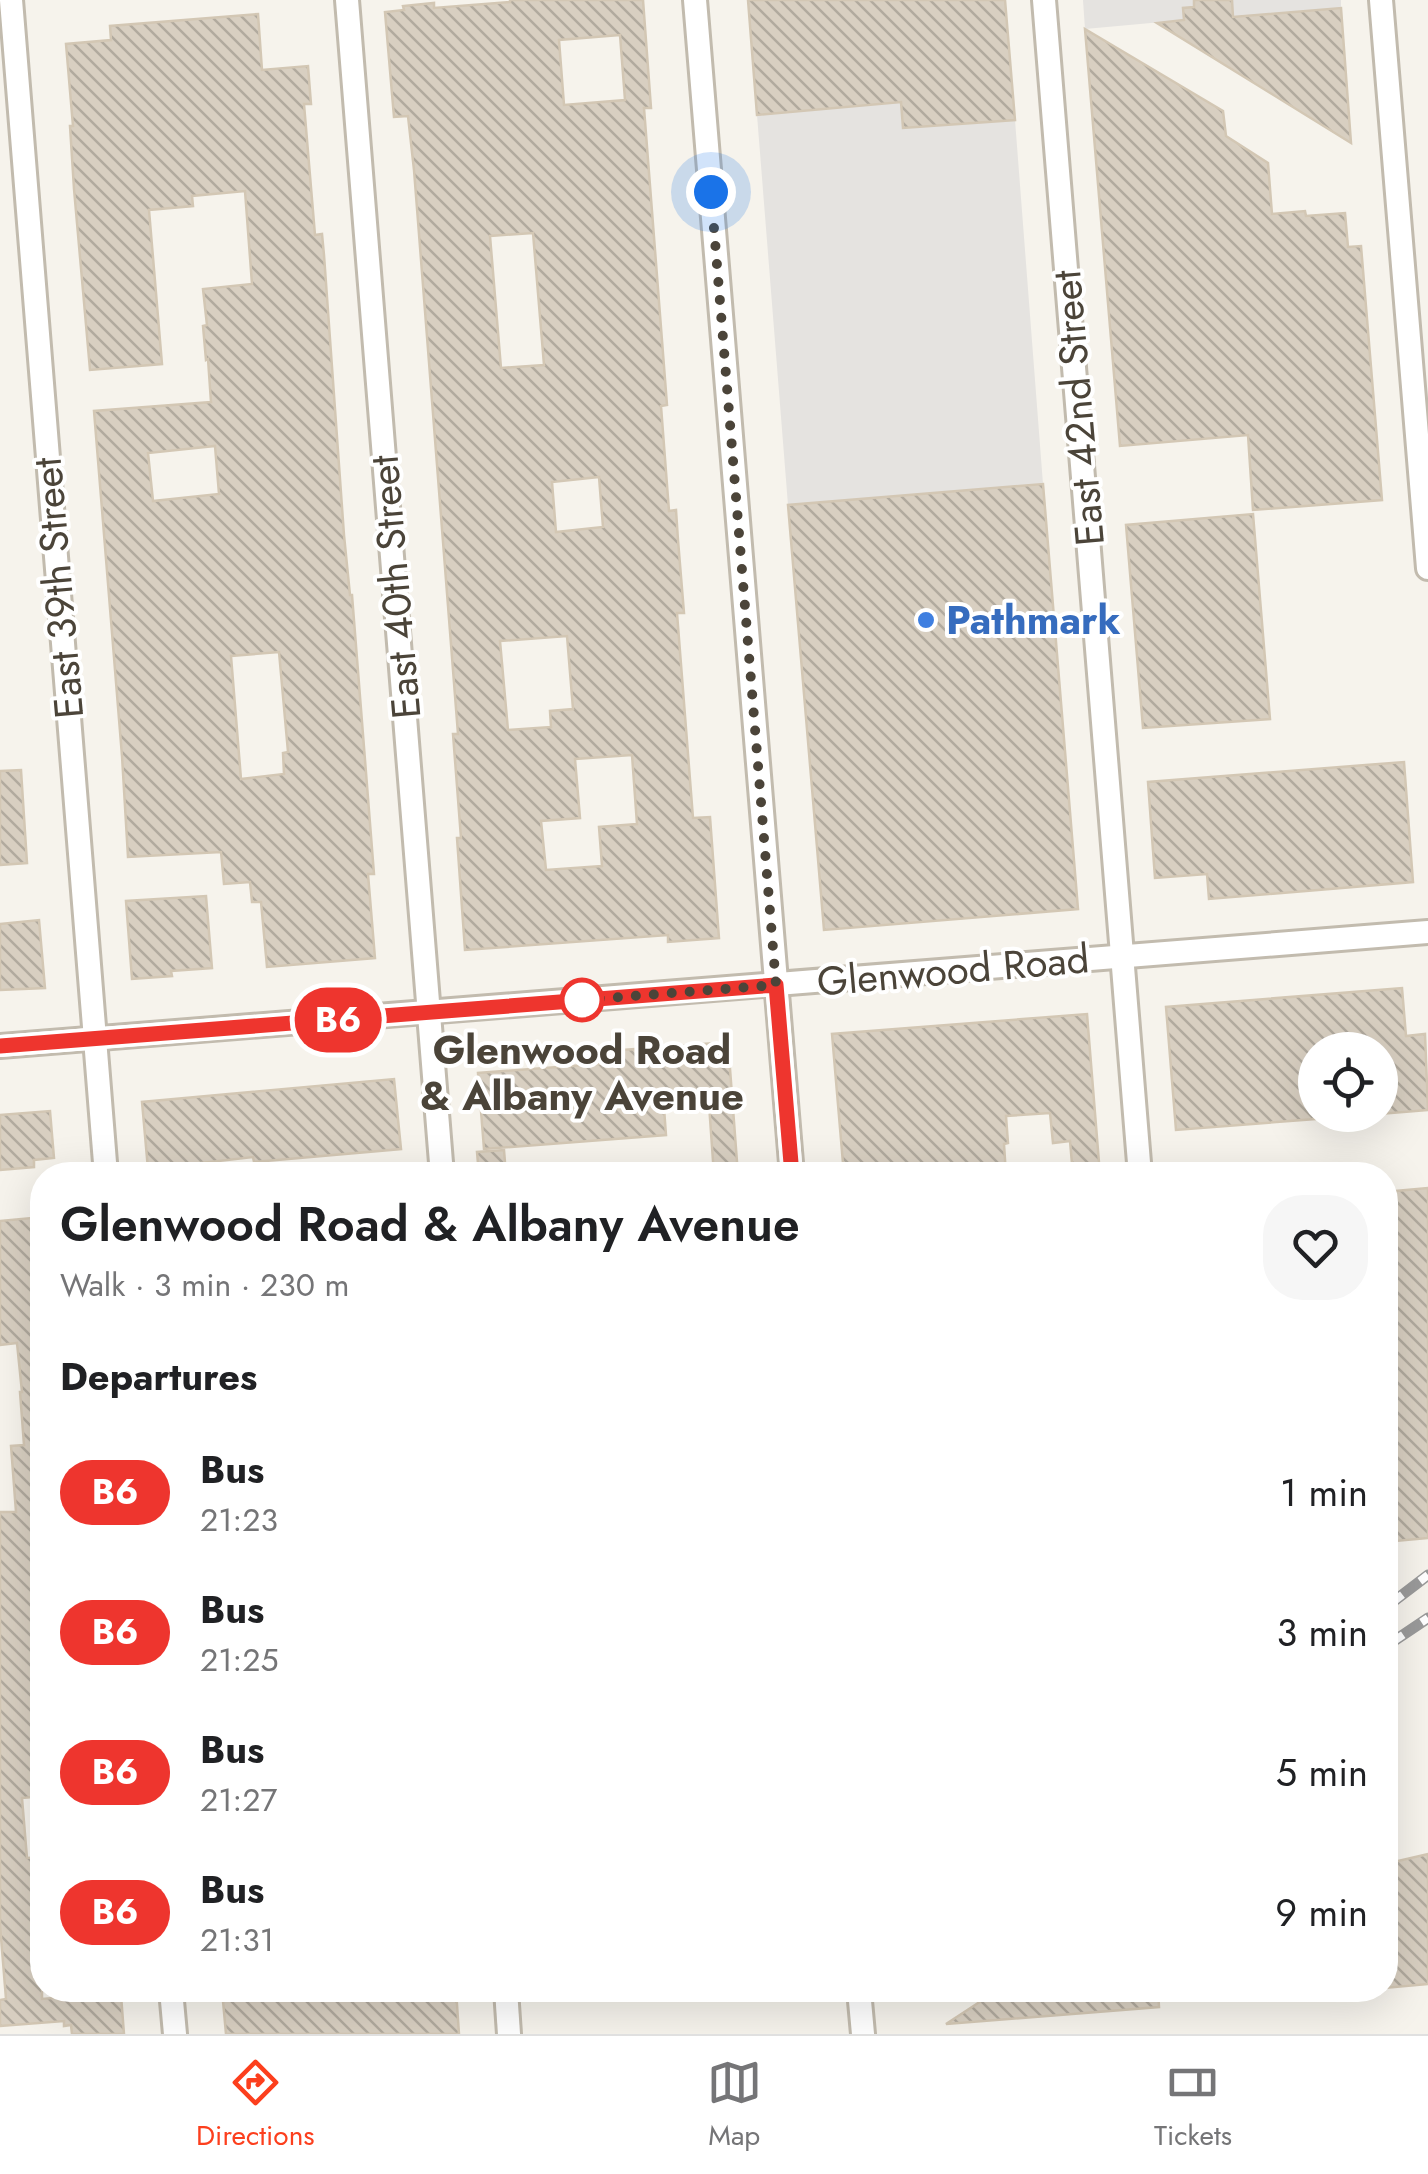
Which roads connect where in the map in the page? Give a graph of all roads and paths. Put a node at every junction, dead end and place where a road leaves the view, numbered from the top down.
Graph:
1 (11, 0) edge
2 (346, 0) edge
3 (695, 0) edge
4 (1044, 0) edge
5 (1381, 0) edge
6 (1428, 568) edge
7 (1428, 932) edge
8 (1123, 956) junction
9 (776, 985) junction
10 (429, 1012) junction
11 (95, 1039) junction
12 (0, 1046) edge
13 (105, 1162) edge
14 (441, 1162) edge
15 (791, 1162) edge
16 (1139, 1162) edge
17 (172, 2002) edge
18 (507, 2002) edge
19 (860, 2002) edge
20 (175, 2034) edge
21 (509, 2034) edge
22 (863, 2034) edge

1 - 11 street, East 39th Street
2 - 10 street, East 40th Street
3 - 9 street
4 - 8 street, East 42nd Street
5 - 6 street
7 - 8 street, Glenwood Road
8 - 9 street, Glenwood Road
8 - 16 street, East 42nd Street
9 - 10 street, Glenwood Road
9 - 15 street
10 - 11 street, Glenwood Road
10 - 14 street, East 40th Street
11 - 12 street, Glenwood Road
11 - 13 street, East 39th Street
17 - 20 street
18 - 21 street
19 - 22 street

